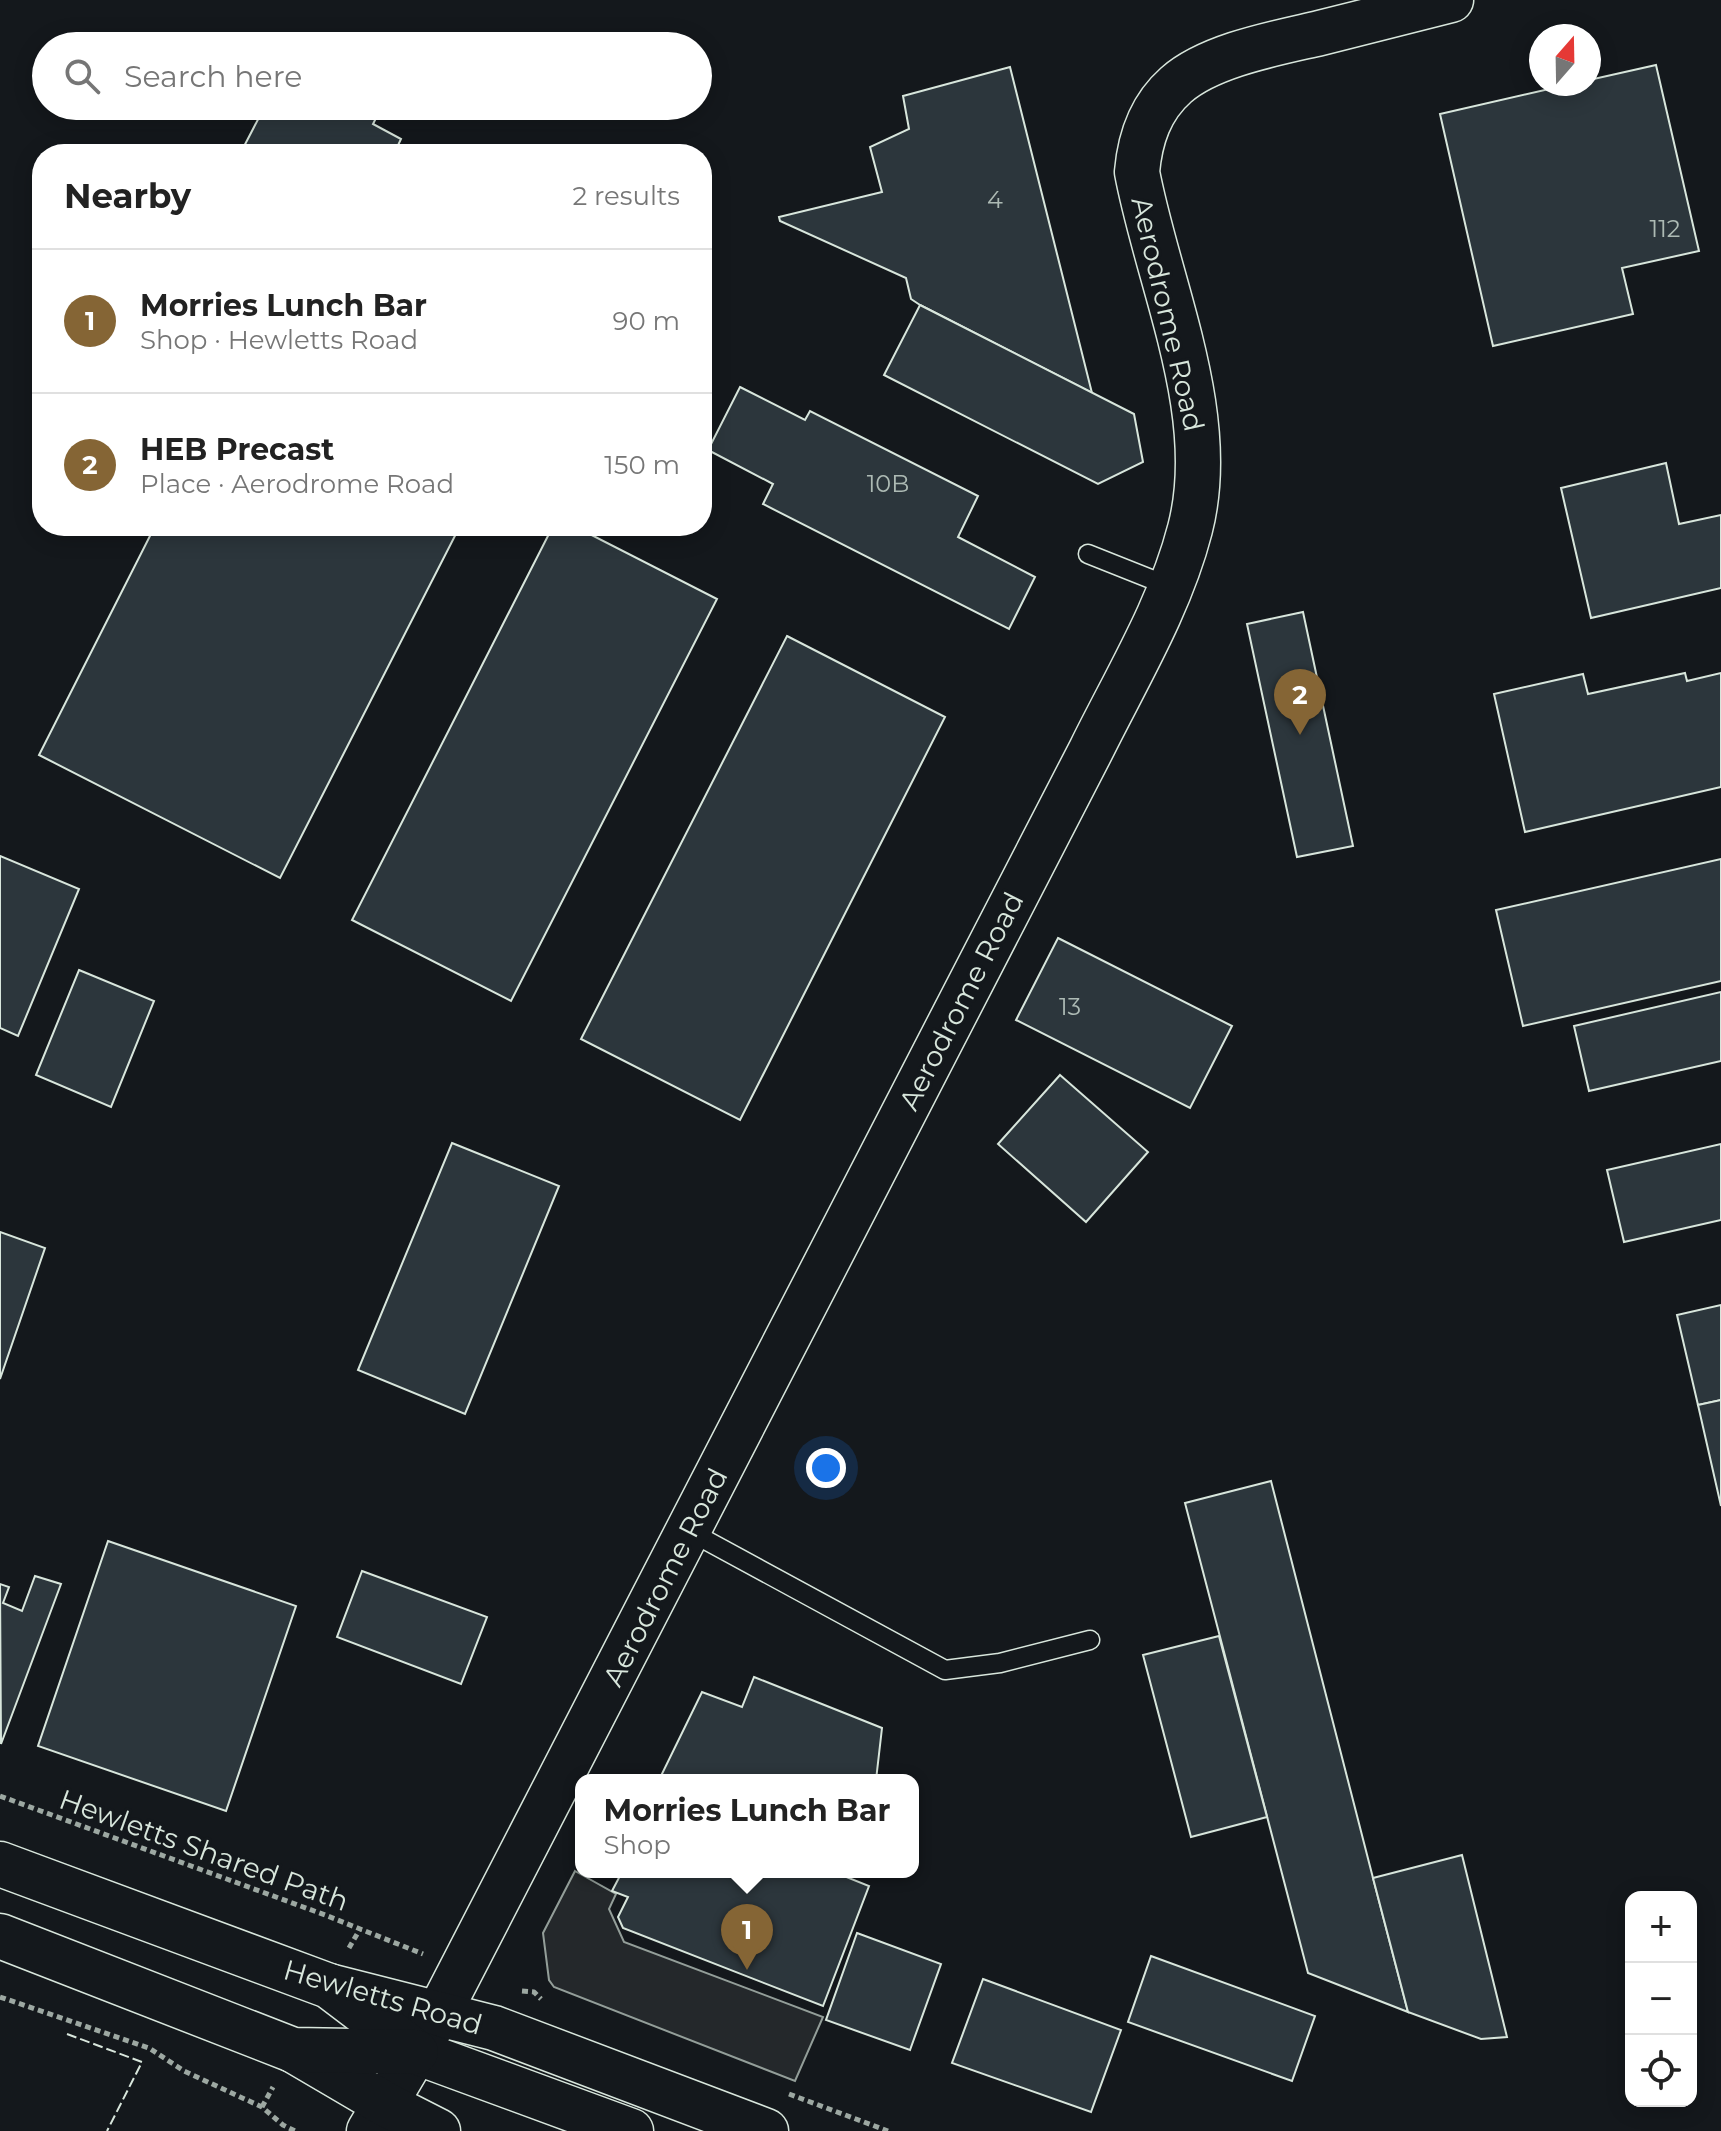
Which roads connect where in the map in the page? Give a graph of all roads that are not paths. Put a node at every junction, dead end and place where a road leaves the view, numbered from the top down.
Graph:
1 (1451, 0) edge
2 (1088, 554) dead end
3 (1171, 587) junction
4 (689, 1531) junction
5 (1090, 1640) dead end
6 (10, 1868) edge
7 (0, 1936) edge
8 (329, 1986) junction
9 (439, 2013) junction
10 (293, 2050) junction
11 (416, 2052) junction
12 (377, 2118) edge
13 (438, 2131) edge
14 (631, 2131) edge
15 (766, 2131) edge

1 - 3 main road, Aerodrome Road
2 - 3 lane
3 - 4 main road, Aerodrome Road
4 - 5 lane
4 - 9 main road, Aerodrome Road
6 - 8 main road, Hewletts Road
7 - 10 main road
8 - 9 main road, Hewletts Road
8 - 11 main road
9 - 11 main road, Aerodrome Road
9 - 15 main road, Hewletts Road
10 - 11 main road
10 - 12 main road
11 - 12 main road, Aerodrome Road
11 - 14 main road
12 - 13 main road

